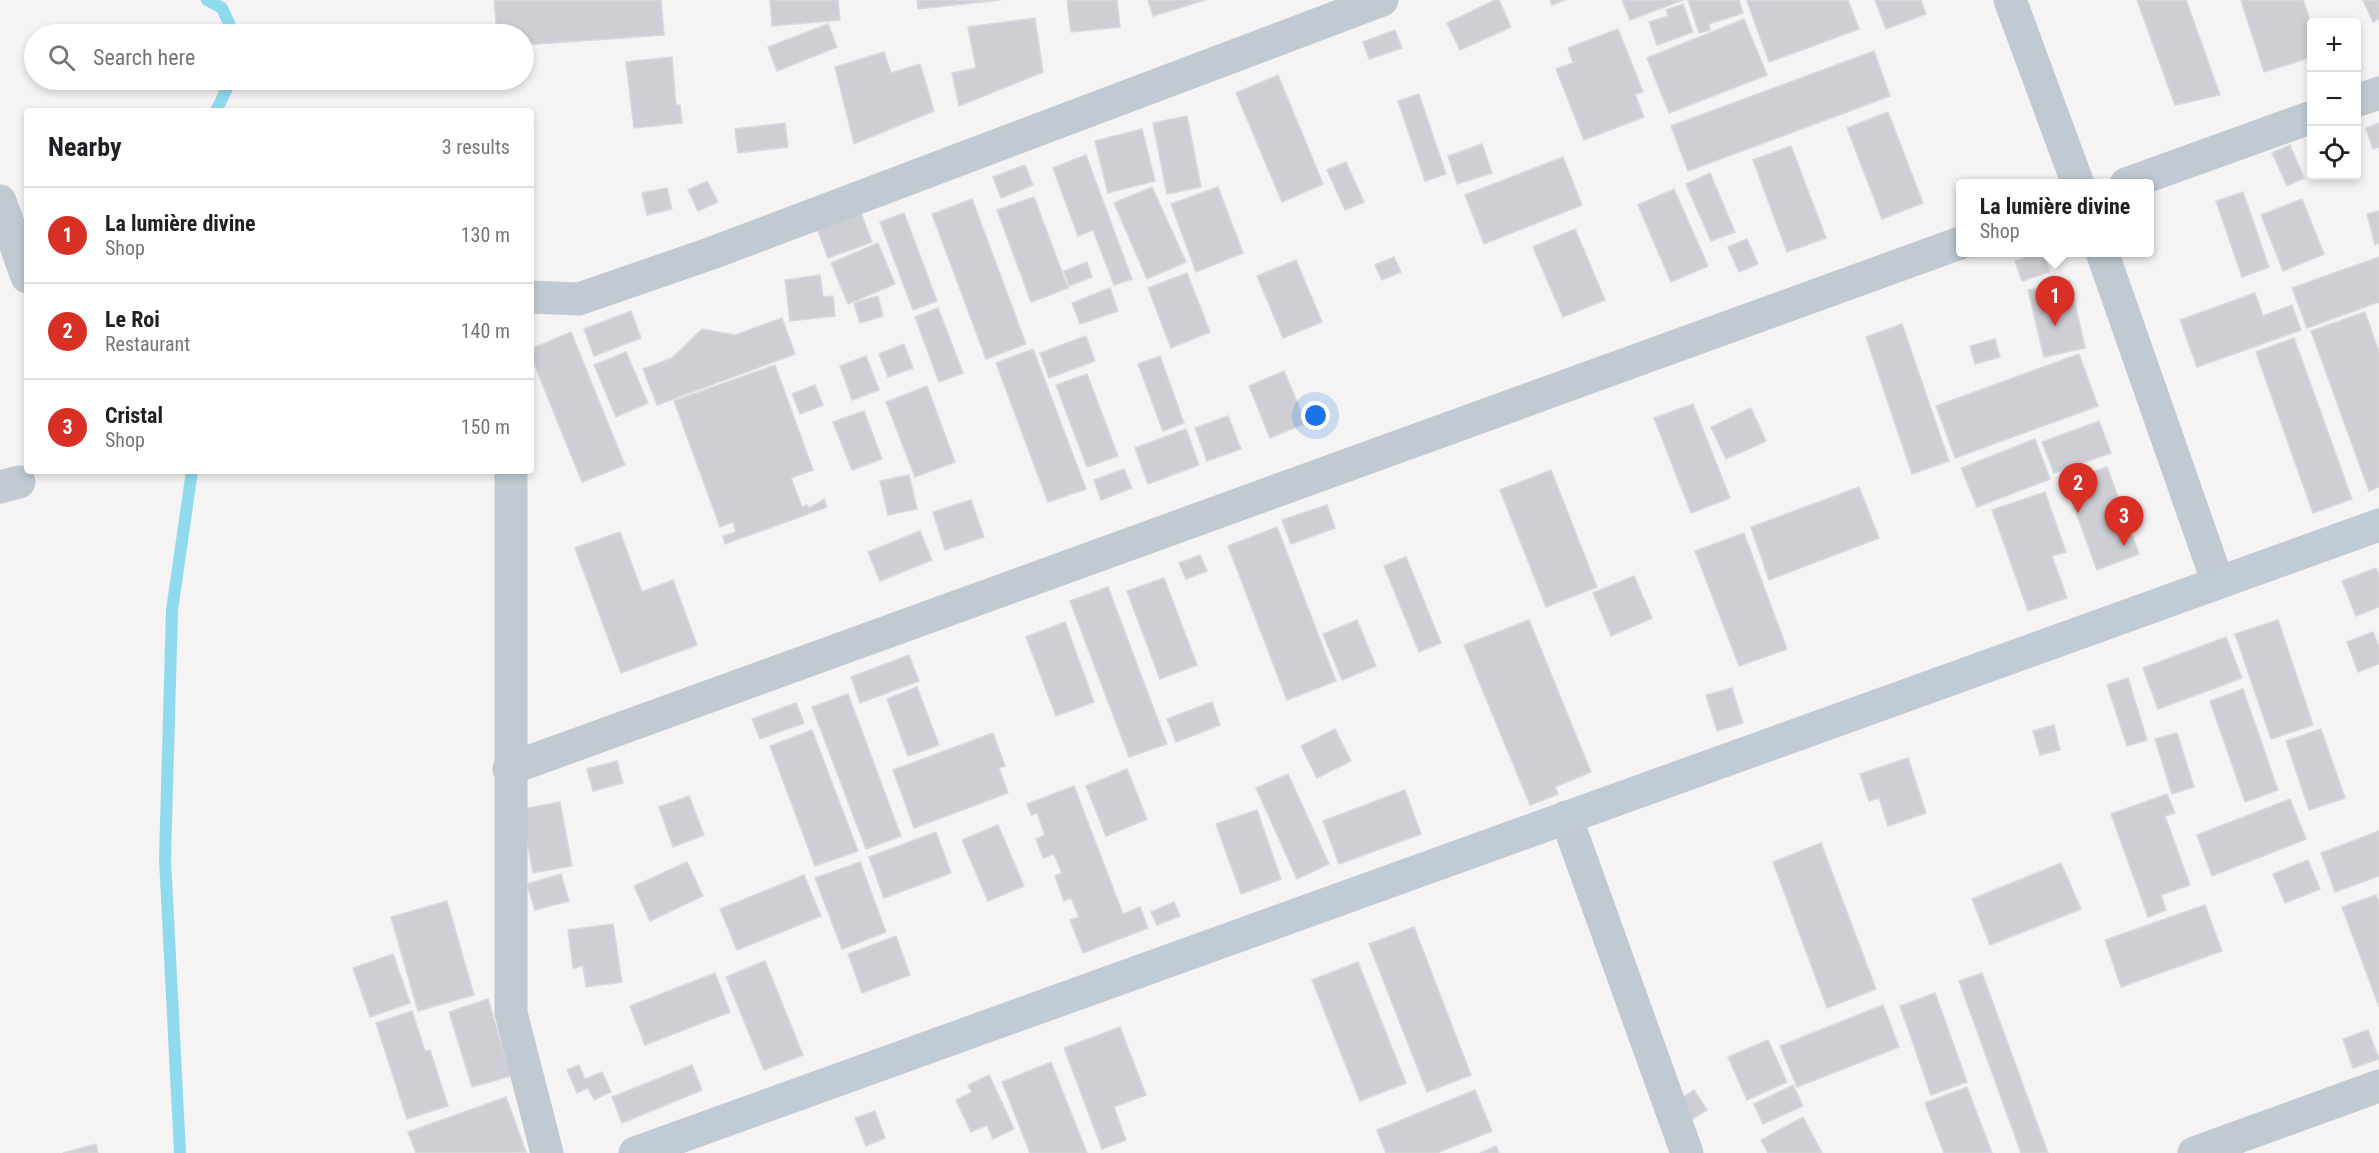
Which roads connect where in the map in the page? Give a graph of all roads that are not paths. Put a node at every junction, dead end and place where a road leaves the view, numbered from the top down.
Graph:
1 (1382, 0) edge
2 (2010, 0) edge
3 (1315, 12) edge
4 (2379, 93) edge
5 (2361, 99) edge
6 (2307, 119) edge
7 (2077, 179) edge
8 (2137, 179) edge
9 (0, 201) edge
10 (1956, 244) edge
11 (2104, 257) edge
12 (24, 269) edge
13 (534, 297) edge
14 (511, 474) edge
15 (2379, 525) edge
16 (2218, 583) junction
17 (509, 769) junction
18 (1566, 817) junction
19 (2379, 1086) edge
20 (547, 1153) edge
21 (635, 1153) edge
22 (1688, 1153) edge
23 (2194, 1153) edge

1 - 3 street
2 - 7 street
3 - 13 street
4 - 5 street
6 - 8 street
9 - 12 street
10 - 17 street
11 - 16 street
14 - 17 street
15 - 16 street
16 - 18 street
17 - 20 street
18 - 21 street
18 - 22 street
19 - 23 street

